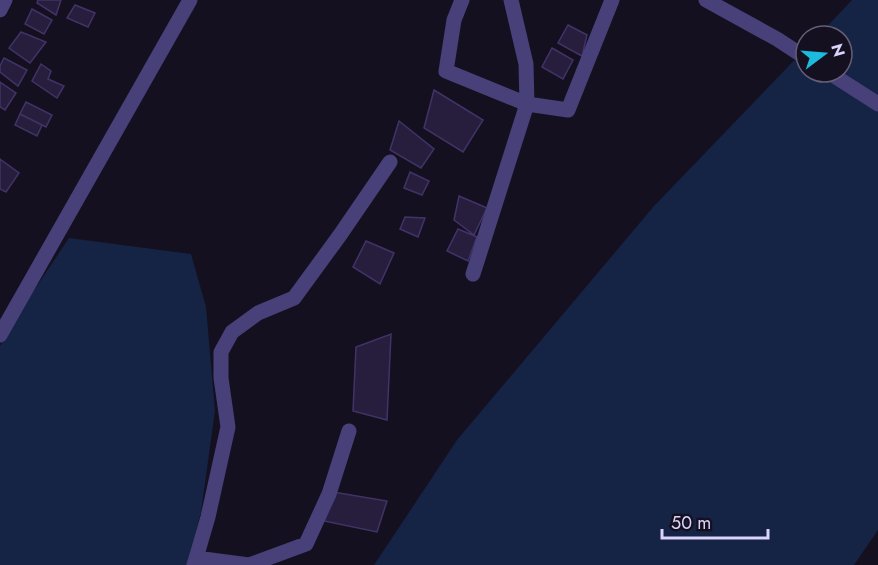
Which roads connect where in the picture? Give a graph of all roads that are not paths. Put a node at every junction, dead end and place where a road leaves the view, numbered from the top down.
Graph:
1 (5, 0) edge
2 (190, 0) edge
3 (462, 0) edge
4 (511, 0) edge
5 (612, 0) edge
6 (706, 0) edge
7 (0, 10) edge
8 (794, 50) edge
9 (847, 84) edge
10 (526, 104) junction
11 (878, 104) edge
12 (390, 162) dead end
13 (473, 274) dead end
14 (0, 335) edge
15 (349, 431) dead end
16 (195, 562) edge
17 (249, 565) edge

1 - 7 street
2 - 14 street
3 - 10 street
4 - 10 street
5 - 10 street
6 - 8 street
9 - 11 street
10 - 13 street
12 - 16 street
15 - 17 street
16 - 17 street

